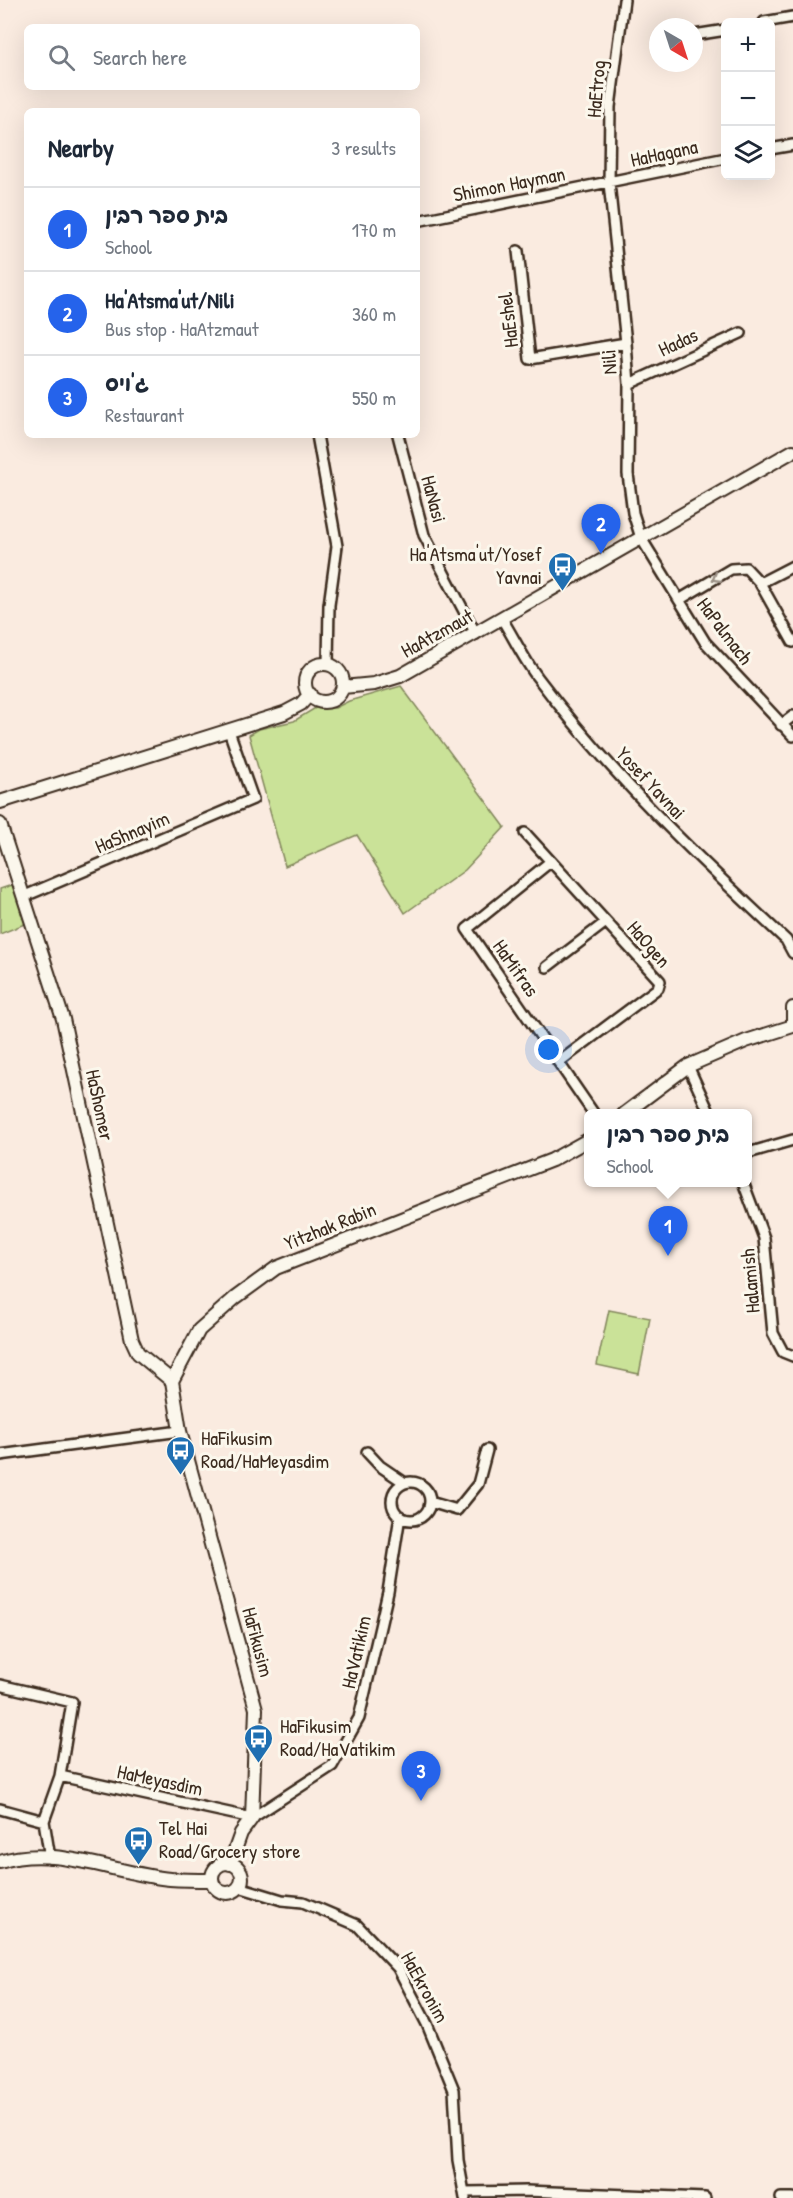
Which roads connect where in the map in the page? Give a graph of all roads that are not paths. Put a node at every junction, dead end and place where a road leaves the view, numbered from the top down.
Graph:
1 (624, 0) edge
2 (793, 17) edge
3 (775, 20) edge
4 (721, 31) edge
5 (703, 34) edge
6 (793, 145) edge
7 (775, 148) edge
8 (721, 160) edge
9 (609, 183) junction
10 (420, 220) edge
11 (518, 251) dead end
12 (741, 333) dead end
13 (626, 343) junction
14 (629, 384) junction
15 (318, 438) edge
16 (399, 438) edge
17 (793, 451) edge
18 (641, 538) junction
19 (793, 566) edge
20 (760, 583) junction
21 (679, 600) junction
22 (502, 619) junction
23 (476, 634) junction
24 (793, 640) edge
25 (328, 664) junction
26 (343, 687) junction
27 (310, 694) junction
28 (793, 716) edge
29 (781, 725) junction
30 (229, 731) junction
31 (793, 736) edge
32 (0, 802) edge
33 (0, 824) edge
34 (525, 833) dead end
35 (550, 862) junction
36 (25, 896) junction
37 (606, 922) junction
38 (790, 939) edge
39 (793, 953) edge
40 (547, 968) dead end
41 (793, 1008) edge
42 (793, 1025) edge
43 (559, 1062) junction
44 (688, 1066) junction
45 (591, 1109) edge
46 (629, 1109) edge
47 (708, 1109) edge
48 (793, 1140) edge
49 (584, 1142) edge
50 (752, 1152) edge
51 (745, 1187) edge
52 (793, 1356) edge
53 (172, 1382) junction
54 (180, 1431) junction
55 (487, 1450) dead end
56 (367, 1452) dead end
57 (0, 1455) edge
58 (405, 1483) junction
59 (430, 1502) junction
60 (400, 1516) junction
61 (0, 1685) edge
62 (60, 1776) junction
63 (0, 1809) edge
64 (252, 1818) junction
65 (44, 1821) junction
66 (50, 1858) junction
67 (0, 1862) edge
68 (230, 1864) junction
69 (212, 1880) junction
70 (239, 1887) junction
71 (465, 2195) edge
72 (705, 2198) edge
73 (781, 2198) edge
74 (793, 2198) edge

1 - 9 street, HaEtrog
2 - 3 street
4 - 5 street
6 - 7 street
8 - 9 street, HaHagana
9 - 10 street, Shimon Hayman
9 - 13 street, Nili
11 - 13 street, HaEshel
12 - 14 street, Hadas
13 - 14 street, Nili
14 - 18 street, Nili
15 - 25 street
16 - 23 street, HaNasi
17 - 18 street, HaAtzmaut
18 - 21 street, HaPalmach
18 - 22 street, HaAtzmaut
19 - 20 street
20 -> 21 street
20 - 24 street
21 - 29 street, HaPalmach
22 - 23 street, HaAtzmaut
22 - 38 street, Yosef Yavnai
23 - 26 street, HaAtzmaut
25 - 26 street
25 - 27 street
26 - 27 street
27 - 30 street
28 - 29 street
29 - 31 street, HaPalmach
30 - 32 street
30 - 36 street, HaShnayim
33 - 36 street, HaShomer
34 - 35 street, HaOgen
35 - 37 street, HaOgen
35 - 43 street, HaMifras
36 - 53 street, HaShomer
37 - 40 street
37 - 43 street, HaOgen
38 - 39 street, Yosef Yavnai
41 - 42 street
42 - 44 street
43 - 45 street, HaMifras
44 - 46 street
44 - 47 street
48 - 50 street
49 - 53 street, Yitzhak Rabin
51 - 52 street, Halamish
53 - 54 street
54 - 57 street
54 - 64 street, HaFikusim
55 - 59 street
56 - 58 street
58 - 59 street
58 - 60 street
59 - 60 street
60 - 64 street, HaVatikim
61 - 62 street
62 - 64 street, HaMeyasdim
62 - 65 street
63 - 65 street
64 - 68 street, HaFikusim
65 - 66 street
66 - 67 street
66 - 69 street
68 - 69 street
68 - 70 street
69 - 70 street
70 - 71 street, HaEkronim
71 - 72 street
73 - 74 street

